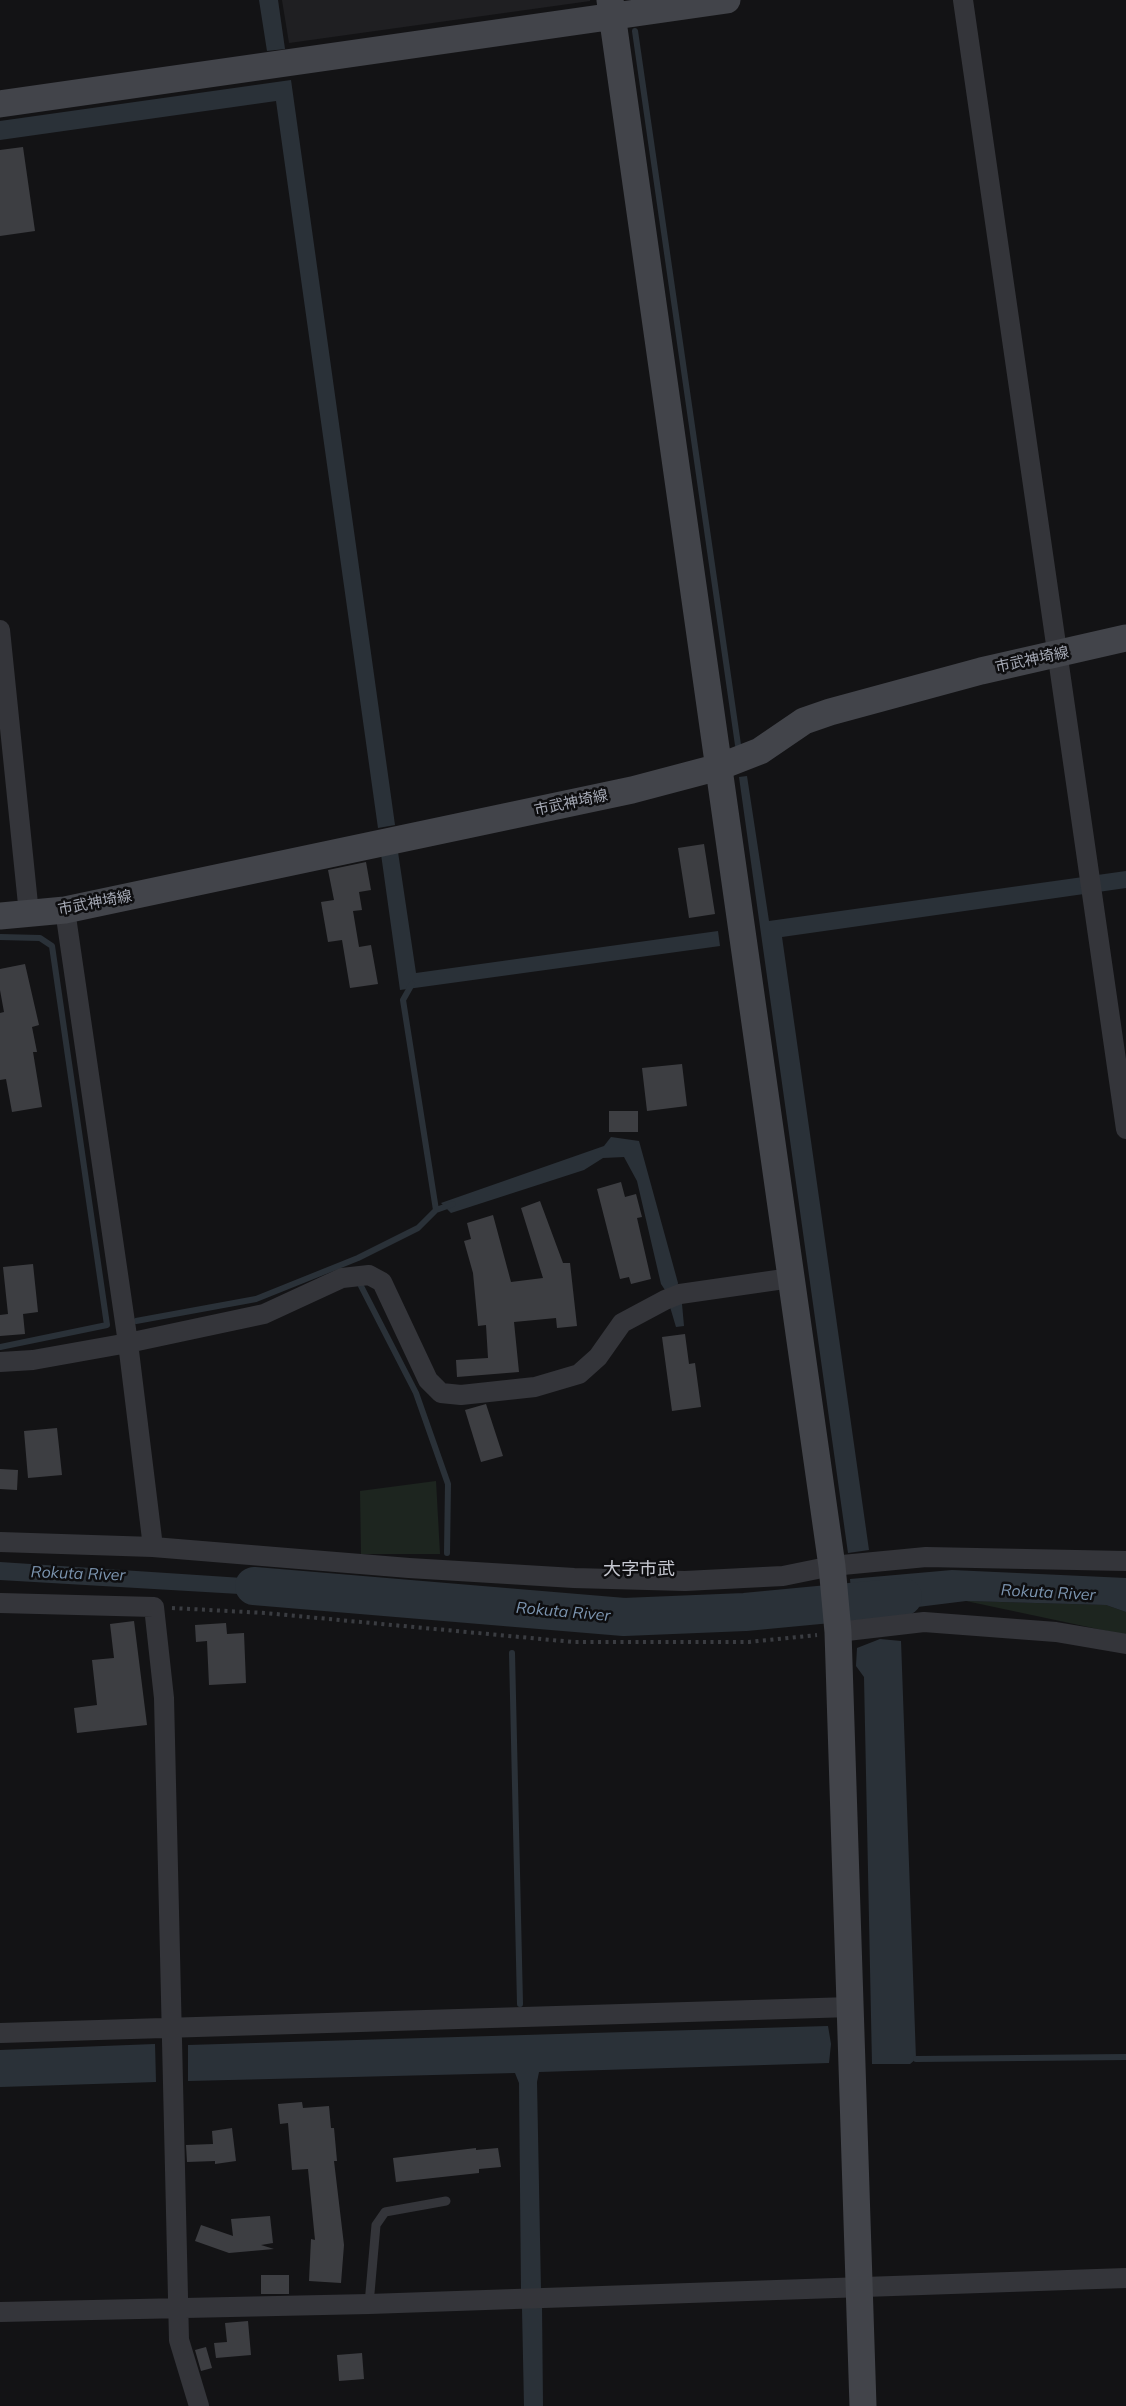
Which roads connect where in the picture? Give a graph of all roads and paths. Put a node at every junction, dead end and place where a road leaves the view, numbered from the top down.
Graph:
1 (727, 0) edge
2 (963, 0) edge
3 (612, 9) edge
4 (0, 104) edge
5 (0, 630) edge
6 (1126, 638) edge
7 (1059, 654) junction
8 (719, 767) junction
9 (65, 910) junction
10 (28, 914) junction
11 (0, 916) edge
12 (1126, 1129) edge
13 (791, 1278) junction
14 (128, 1343) junction
15 (0, 1362) edge
16 (0, 1542) edge
17 (153, 1547) junction
18 (1126, 1561) edge
19 (832, 1566) junction
20 (0, 1603) edge
21 (154, 1607) junction
22 (838, 1632) junction
23 (1126, 1644) edge
24 (850, 2007) junction
25 (171, 2028) junction
26 (0, 2033) edge
27 (446, 2201) dead end
28 (1126, 2278) edge
29 (860, 2287) junction
30 (369, 2304) junction
31 (177, 2309) junction
32 (0, 2312) edge
33 (199, 2406) edge
34 (863, 2406) edge

1 - 3 street
2 - 7 street
3 - 4 street
3 - 8 street
5 - 10 street
6 - 7 street, 市武神埼線
7 - 8 street, 市武神埼線
7 - 12 street
8 - 9 street, 市武神埼線
8 - 13 street
9 - 10 street, 市武神埼線
9 - 14 street
10 - 11 street, 市武神埼線
13 - 14 street
13 - 19 street
14 - 15 street
14 - 17 street
16 - 17 street
17 - 19 street
18 - 19 street
19 - 22 street
20 - 21 street
21 - 22 path
21 - 25 street
22 - 23 street
22 - 24 street
24 - 25 street
24 - 29 street
25 - 26 street
25 - 31 street
27 - 30 lane
28 - 29 street
29 - 30 street
29 - 34 street
30 - 31 street
31 - 32 street
31 - 33 street

